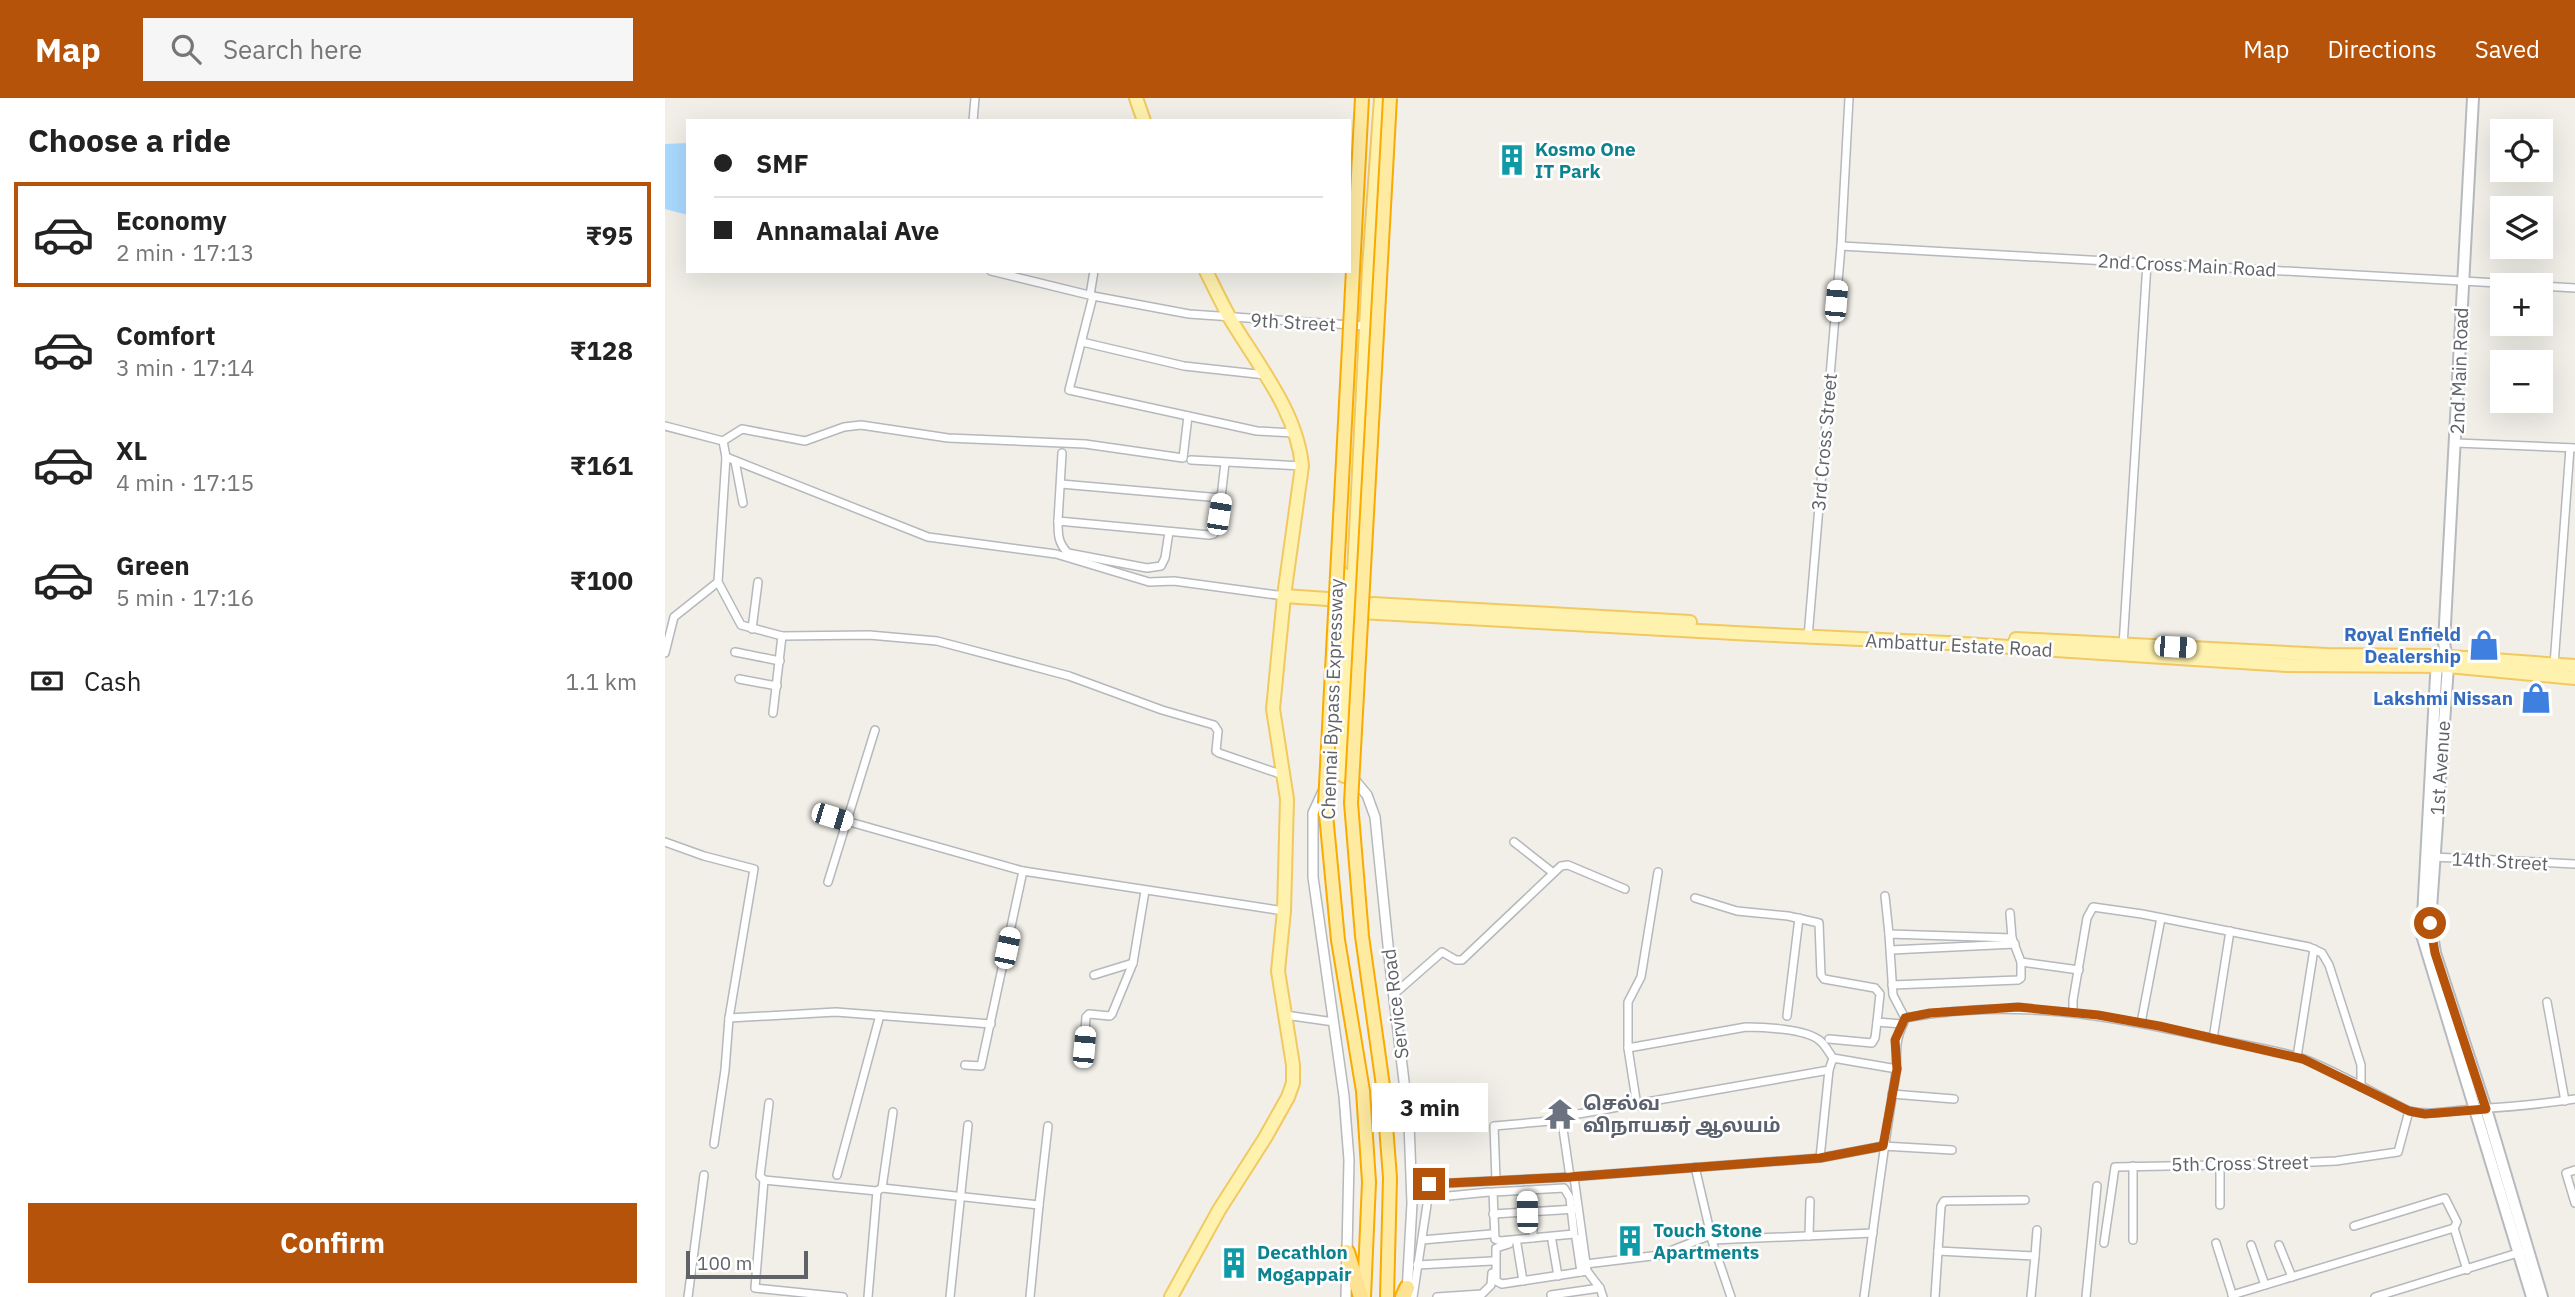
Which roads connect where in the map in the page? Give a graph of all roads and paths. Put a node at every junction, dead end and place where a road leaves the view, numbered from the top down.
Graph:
1 (975, 98) edge
2 (1136, 98) edge
3 (1365, 98) edge
4 (1381, 98) edge
5 (1390, 98) edge
6 (1849, 98) edge
7 (2473, 98) edge
8 (973, 119) edge
9 (1143, 119) edge
10 (1841, 246) junction
11 (2147, 263) junction
12 (999, 273) edge
13 (1094, 273) edge
14 (1207, 273) edge
15 (2462, 281) junction
16 (2490, 283) edge
17 (2553, 287) edge
18 (2575, 288) edge
19 (1091, 296) junction
20 (1231, 318) junction
21 (1360, 325) junction
22 (1082, 342) junction
23 (1266, 375) junction
24 (1188, 416) junction
25 (665, 426) edge
26 (1295, 433) junction
27 (723, 441) junction
28 (2456, 443) junction
29 (2572, 448) edge
30 (1062, 453) dead end
31 (726, 457) junction
32 (1191, 460) dead end
33 (735, 461) junction
34 (1225, 463) junction
35 (1302, 466) junction
36 (1061, 484) junction
37 (1221, 498) junction
38 (743, 503) dead end
39 (1058, 521) junction
40 (1169, 532) junction
41 (718, 582) junction
42 (758, 582) dead end
43 (1284, 596) junction
44 (1346, 606) junction
45 (752, 629) junction
46 (1808, 633) junction
47 (782, 636) junction
48 (2444, 643) joint
49 (2122, 650) junction
50 (735, 652) dead end
51 (665, 653) edge
52 (780, 661) junction
53 (2442, 661) junction
54 (2554, 665) junction
55 (2575, 666) edge
56 (2575, 678) edge
57 (739, 679) dead end
58 (777, 686) junction
59 (773, 713) dead end
60 (875, 730) dead end
61 (1283, 775) junction
62 (1340, 776) junction
63 (818, 813) dead end
64 (847, 822) junction
65 (665, 842) edge
66 (1514, 842) dead end
67 (2430, 857) junction
68 (2575, 864) edge
69 (1023, 871) junction
70 (1658, 872) dead end
71 (1552, 873) junction
72 (828, 882) dead end
73 (1625, 888) dead end
74 (1145, 891) junction
75 (1885, 896) dead end
76 (1695, 898) dead end
77 (1283, 911) junction
78 (2010, 913) dead end
79 (1799, 918) junction
80 (2161, 918) junction
81 (2230, 931) junction
82 (1889, 934) junction
83 (2014, 941) junction
84 (2314, 949) junction
85 (1891, 950) junction
86 (2021, 962) junction
87 (1133, 963) junction
88 (2079, 970) junction
89 (1094, 975) dead end
90 (1892, 985) junction
91 (1394, 995) junction
92 (2547, 1002) dead end
93 (2073, 1012) junction
94 (880, 1015) junction
95 (1285, 1015) junction
96 (1787, 1016) dead end
97 (729, 1018) junction
98 (1877, 1021) junction
99 (1904, 1021) junction
100 (1333, 1023) junction
101 (2141, 1023) junction
102 (991, 1024) junction
103 (1829, 1039) dead end
104 (2213, 1039) junction
105 (1084, 1047) dead end
106 (1628, 1048) junction
107 (1833, 1058) junction
108 (2297, 1058) junction
109 (965, 1065) dead end
110 (1897, 1069) junction
111 (1829, 1070) junction
112 (2361, 1087) junction
113 (1892, 1094) junction
114 (1954, 1099) dead end
115 (2575, 1099) edge
116 (2565, 1101) junction
117 (769, 1103) dead end
118 (1637, 1105) junction
119 (2481, 1109) junction
120 (893, 1111) dead end
121 (2409, 1111) junction
122 (1562, 1120) junction
123 (968, 1125) dead end
124 (1048, 1126) dead end
125 (714, 1144) dead end
126 (1883, 1146) junction
127 (1952, 1150) dead end
128 (1820, 1158) junction
129 (2220, 1165) junction
130 (2133, 1166) junction
131 (1695, 1167) junction
132 (2575, 1170) edge
133 (704, 1175) dead end
134 (837, 1175) dead end
135 (1572, 1177) junction
136 (764, 1180) junction
137 (1492, 1181) junction
138 (1429, 1184) junction
139 (1411, 1185) junction
140 (2097, 1186) dead end
141 (879, 1190) junction
142 (1527, 1190) junction
143 (1489, 1192) junction
144 (960, 1198) junction
145 (1428, 1198) junction
146 (2574, 1199) edge
147 (2025, 1200) dead end
148 (1810, 1201) dead end
149 (1039, 1205) junction
150 (2220, 1205) dead end
151 (1575, 1209) junction
152 (1530, 1212) junction
153 (1493, 1214) junction
154 (2354, 1226) dead end
155 (2454, 1228) junction
156 (2037, 1230) dead end
157 (1873, 1233) junction
158 (1491, 1234) junction
159 (1809, 1236) junction
160 (1533, 1238) junction
161 (1579, 1238) junction
162 (1711, 1238) junction
163 (1422, 1240) junction
164 (2133, 1240) dead end
165 (1552, 1241) junction
166 (2216, 1242) dead end
167 (2104, 1243) dead end
168 (1517, 1244) junction
169 (2251, 1245) dead end
170 (2279, 1245) dead end
171 (1938, 1251) junction
172 (2522, 1251) junction
173 (1347, 1252) junction
174 (2035, 1255) junction
175 (1492, 1261) junction
176 (1417, 1265) junction
177 (1585, 1269) junction
178 (2467, 1270) junction
179 (1558, 1276) junction
180 (2292, 1277) junction
181 (1523, 1280) junction
182 (2265, 1285) junction
183 (1600, 1288) junction
184 (755, 1293) edge
185 (1408, 1295) edge
186 (1551, 1295) dead end
187 (1465, 1296) edge
188 (2232, 1296) edge
189 (688, 1297) edge
190 (843, 1297) edge
191 (868, 1297) edge
192 (950, 1297) edge
193 (1030, 1297) edge
194 (1171, 1297) edge
195 (1346, 1297) edge
196 (1362, 1297) edge
197 (1387, 1297) edge
198 (1437, 1297) edge
199 (1603, 1297) edge
200 (1731, 1297) edge
201 (1864, 1297) edge
202 (1935, 1297) edge
203 (2031, 1297) edge
204 (2086, 1297) edge
205 (2375, 1297) edge
206 (2532, 1297) edge
207 (2542, 1297) edge

1 - 8 street
2 - 9 main road
3 - 21 main road
3 - 196 highway, Chennai Bypass Expressway, bridge
4 - 21 main road
5 - 197 highway, Chennai Bypass Expressway, bridge
6 - 10 street, 3rd Cross Street
7 - 15 main road, 2nd Main Road
10 - 11 street, 2nd Cross Main Road
10 - 46 street, 3rd Cross Street
11 - 15 street, 2nd Cross Main Road
11 - 49 street
12 - 19 street, 9th Street
13 - 19 street
14 - 20 main road
15 - 16 street, 2nd Cross Main Road
15 - 28 main road, 2nd Main Road
17 - 18 street
19 - 20 street, 9th Street
19 - 22 street
20 - 21 street, 9th Street
20 - 23 main road
21 - 44 main road
22 - 23 street
22 - 24 street
23 - 26 main road
24 - 26 street
24 - 27 street
25 - 27 street
26 - 35 main road
27 - 31 street
28 - 29 street
28 - 48 main road, 2nd Main Road
29 - 54 street
30 - 36 street
31 - 33 street
31 - 41 street
32 - 34 street
33 - 38 street
33 - 43 street
34 - 35 street
34 - 37 street
35 - 43 main road
36 - 37 street
36 - 39 street
37 - 40 street
39 - 40 street
39 - 40 street
41 - 45 street
41 - 51 street
42 - 45 street
43 - 44 main road, Ambattur Estate Road
43 - 61 main road
44 - 46 main road, Ambattur Estate Road
44 - 62 main road
45 - 47 street
46 - 49 main road, Ambattur Estate Road
47 - 52 street
47 - 61 street
48 - 53 main road, 1st Avenue
49 - 53 main road, Ambattur Estate Road
50 - 52 street
52 - 58 street
53 - 54 main road, Ambattur Estate Road
53 - 56 main road, Ambattur Estate Road
53 - 67 main road, 1st Avenue
54 - 55 main road, Ambattur Estate Road
57 - 58 street
58 - 59 street
60 - 64 street
61 - 77 main road
62 - 91 street, Service Road
62 - 100 street
63 - 64 street
64 - 69 street
64 - 72 street
65 - 97 street
66 - 71 street
67 - 68 street, 14th Street
67 - 119 main road, 1st Avenue
69 - 74 street
69 - 102 street
70 - 106 street
71 - 73 street
71 - 91 street
74 - 77 street
74 - 87 street
75 - 82 street
76 - 79 street
77 - 95 main road
78 - 83 street
79 - 96 street
79 - 98 street
80 - 81 street
80 - 88 street
80 - 101 street
81 - 84 street
81 - 104 street
82 - 83 street
82 - 85 street
83 - 85 street
83 - 86 street
84 - 108 street
84 - 112 street
85 - 90 street
86 - 88 street
86 - 90 street
87 - 89 street
87 - 105 street
88 - 93 street
90 - 99 street
91 - 139 street, Service Road
92 - 116 street
93 - 99 street
93 - 101 street
94 - 97 street
94 - 102 street
94 - 134 street
95 - 100 street
95 - 194 main road
97 - 125 street
98 - 99 street
98 - 103 street
99 - 110 street
100 - 173 street
101 - 104 street
102 - 109 street
104 - 108 street
106 - 107 street
106 - 118 street
107 - 110 street
107 - 111 street
108 - 112 street
110 - 113 street
111 - 118 street
111 - 128 street
112 - 121 street
113 - 114 street
113 - 126 street
115 - 116 street
116 - 119 street
117 - 136 street
118 - 122 street
119 - 121 street
119 - 172 main road, 1st Avenue
120 - 141 street
121 - 129 street, 5th Cross Street
122 - 135 street
122 - 137 street
123 - 144 street
124 - 149 street
126 - 127 street
126 - 128 street
126 - 157 street
128 - 131 street
129 - 130 street, 5th Cross Street
129 - 150 street
130 - 164 street
130 - 167 street
131 - 135 street
131 - 162 street
132 - 146 street
133 - 189 street
135 - 137 street
135 - 151 street
136 - 141 street
136 - 184 street
137 - 138 street
137 - 143 street
138 - 139 street
138 - 145 street
139 - 185 street, Service Road
140 - 204 street
141 - 144 street
141 - 191 street
142 - 151 street
142 - 152 street
142 - 153 street
143 - 145 street
143 - 158 street
144 - 149 street
144 - 192 street
145 - 163 street
147 - 171 street
148 - 159 street
149 - 193 street
151 - 152 street
151 - 160 street
151 - 161 street
152 - 153 street
152 - 160 street
153 - 160 street
154 - 155 street
155 - 178 street
155 - 180 street
156 - 174 street
157 - 159 street
157 - 201 street
158 - 163 street
158 - 175 street
159 - 162 street
161 - 165 street
161 - 177 street
162 - 177 street
162 - 200 street
163 - 176 street
165 - 168 street
165 - 179 street
166 - 188 street
168 - 181 street
168 - 181 street
169 - 182 street
170 - 180 street
171 - 174 street
171 - 202 street
172 - 178 street
172 - 206 main road, 1st Avenue
172 - 207 main road, 1st Avenue
173 - 195 street
173 - 196 highway
174 - 203 street
175 - 176 street
175 - 187 street
176 - 185 street
177 - 179 street
177 - 183 street
178 - 205 street
179 - 181 street
180 - 182 street
182 - 188 street
183 - 186 street
183 - 199 street
184 - 190 street
187 - 198 street

